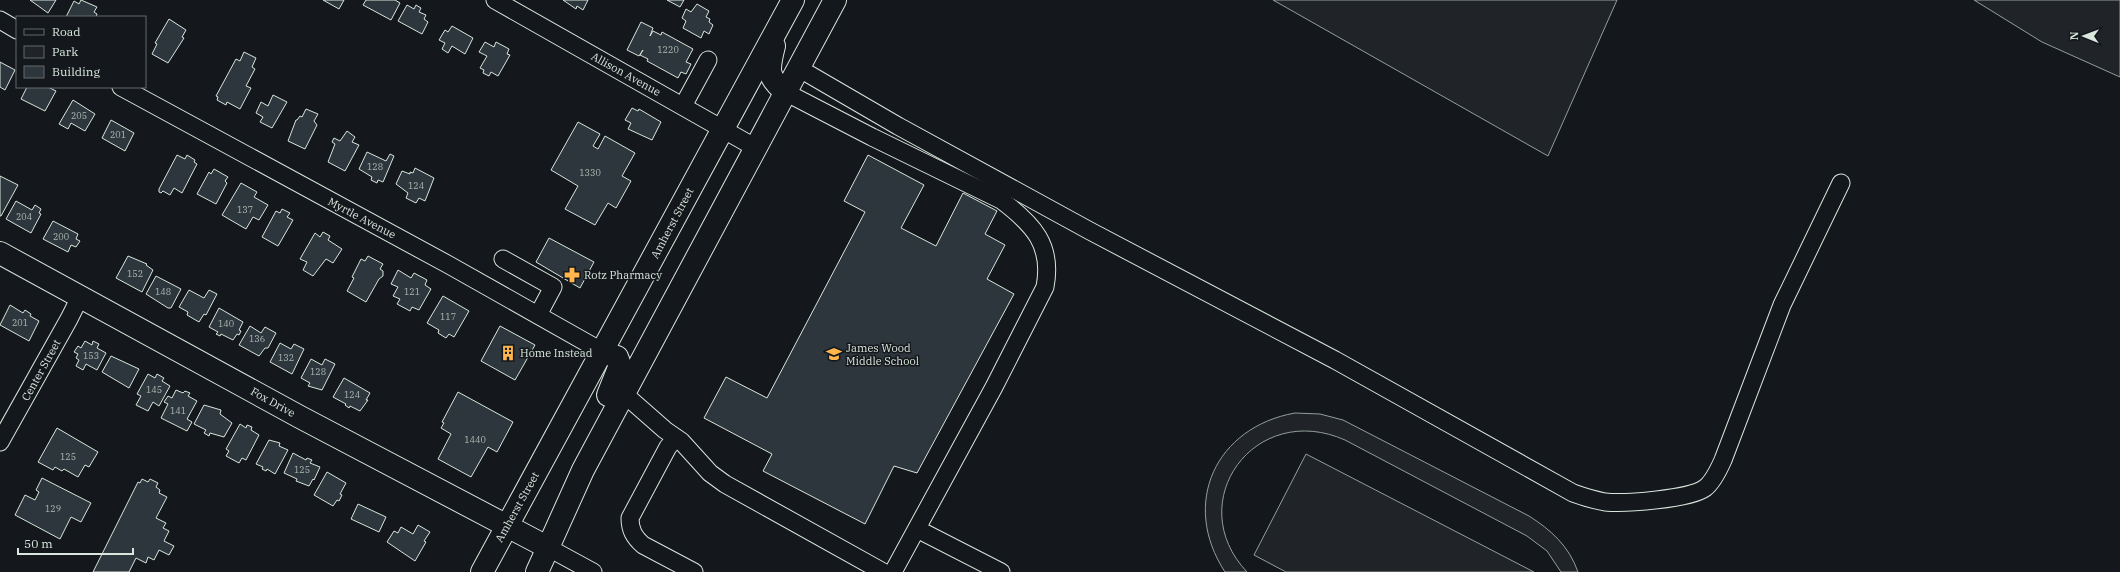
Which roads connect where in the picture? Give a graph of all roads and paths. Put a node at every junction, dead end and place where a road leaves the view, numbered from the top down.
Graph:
1 (495, 0) edge
2 (793, 0) edge
3 (835, 0) edge
4 (0, 20) edge
5 (780, 24) junction
6 (16, 29) edge
7 (708, 60) dead end
8 (800, 69) junction
9 (123, 88) edge
10 (787, 93) junction
11 (683, 106) junction
12 (723, 129) junction
13 (756, 148) junction
14 (1841, 183) dead end
15 (0, 253) edge
16 (503, 259) dead end
17 (80, 297) junction
18 (538, 315) junction
19 (603, 352) junction
20 (624, 394) junction
21 (676, 438) junction
22 (0, 442) edge
23 (598, 442) junction
24 (506, 526) junction
25 (917, 529) junction
26 (547, 548) junction
27 (482, 572) edge
28 (537, 572) edge
29 (593, 572) edge
30 (694, 572) edge
31 (883, 572) edge
32 (893, 572) edge
33 (1001, 572) edge

1 - 11 street, Allison Avenue
2 - 5 main road, Amherst Street
3 - 8 main road
4 - 6 street
5 - 10 main road
5 - 12 main road, Amherst Street
7 - 11 street
8 - 10 main road
8 - 14 street
9 - 18 street, Myrtle Avenue
10 - 13 main road
10 - 25 street
11 - 12 street, Allison Avenue
12 - 13 street, Allison Avenue
12 - 19 main road, Amherst Street
13 - 20 main road
15 - 17 main road, Fox Drive
16 - 18 street
17 - 22 street, Center Street
17 - 24 main road, Fox Drive
18 - 19 street, Myrtle Avenue
19 - 23 main road
19 - 24 main road, Amherst Street
20 - 21 street
20 - 23 main road
21 - 30 street
21 - 31 street
23 - 26 main road
24 - 26 main road, Fox Drive
24 - 27 main road, Amherst Street
25 - 32 street
25 - 33 street
26 - 28 main road
26 - 29 street

